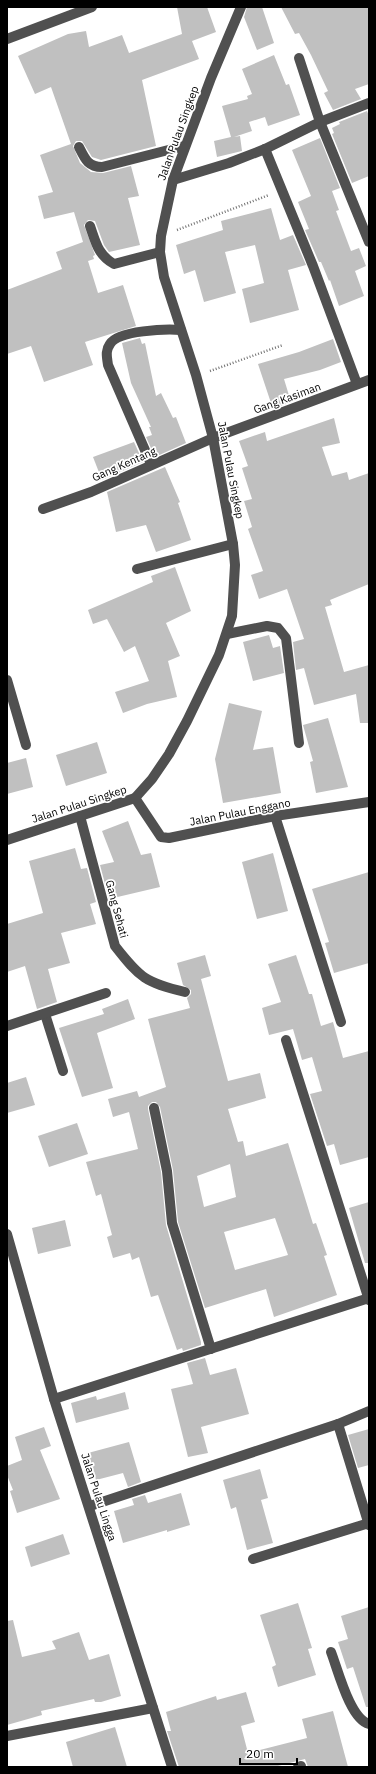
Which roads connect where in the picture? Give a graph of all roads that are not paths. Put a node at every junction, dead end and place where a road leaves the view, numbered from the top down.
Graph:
1 (92, 7) edge
2 (241, 7) edge
3 (7, 39) edge
4 (299, 58) dead end
5 (369, 102) edge
6 (320, 122) junction
7 (184, 146) junction
8 (79, 147) dead end
9 (265, 149) junction
10 (173, 180) junction
11 (90, 226) dead end
12 (369, 242) edge
13 (160, 252) junction
14 (182, 330) junction
15 (369, 380) edge
16 (357, 384) junction
17 (213, 438) junction
18 (151, 464) junction
19 (42, 509) dead end
20 (233, 544) junction
21 (137, 569) dead end
22 (227, 634) junction
23 (7, 680) edge
24 (299, 743) dead end
25 (26, 745) dead end
26 (135, 798) junction
27 (369, 802) edge
28 (80, 816) junction
29 (275, 816) junction
30 (7, 840) edge
31 (185, 992) dead end
32 (106, 993) dead end
33 (45, 1014) junction
34 (341, 1022) dead end
35 (7, 1026) edge
36 (286, 1040) dead end
37 (63, 1071) dead end
38 (154, 1108) dead end
39 (7, 1234) edge
40 (369, 1299) edge
41 (211, 1349) junction
42 (54, 1399) junction
43 (369, 1411) edge
44 (338, 1424) junction
45 (90, 1506) junction
46 (369, 1524) edge
47 (253, 1559) dead end
48 (331, 1652) dead end
49 (153, 1708) junction
50 (369, 1724) edge
51 (7, 1736) edge
52 (172, 1767) edge

1 - 3 street
2 - 7 street, Jalan Pulau Singkep
4 - 6 street
5 - 6 street
6 - 9 street
6 - 12 street
7 - 8 street
7 - 10 street, Jalan Pulau Singkep
9 - 10 street
9 - 16 street
10 - 13 street, Jalan Pulau Singkep
11 - 13 street
13 - 14 street, Jalan Pulau Singkep
14 - 17 street, Jalan Pulau Singkep
14 - 18 street
15 - 16 street, Gang Kasiman
16 - 17 street, Gang Kasiman
17 - 18 street, Gang Kentang
17 - 20 street, Jalan Pulau Singkep
18 - 19 street, Gang Kentang
20 - 21 street
20 - 22 street, Jalan Pulau Singkep
22 - 24 street
22 - 26 street, Jalan Pulau Singkep
23 - 25 street
26 - 28 street, Jalan Pulau Singkep
26 - 29 street, Jalan Pulau Enggano
27 - 29 street, Jalan Pulau Enggano
28 - 30 street, Jalan Pulau Singkep
28 - 31 street, Gang Sehati
29 - 34 street
32 - 33 street
33 - 35 street
33 - 37 street
36 - 40 street
38 - 41 street
39 - 42 street, Jalan Pulau Lingga
40 - 41 street
41 - 42 street
42 - 45 street, Jalan Pulau Lingga
43 - 44 street
44 - 45 street
44 - 46 street
45 - 49 street, Jalan Pulau Lingga
46 - 47 street
48 - 50 street
49 - 51 street
49 - 52 street, Jalan Pulau Lingga

